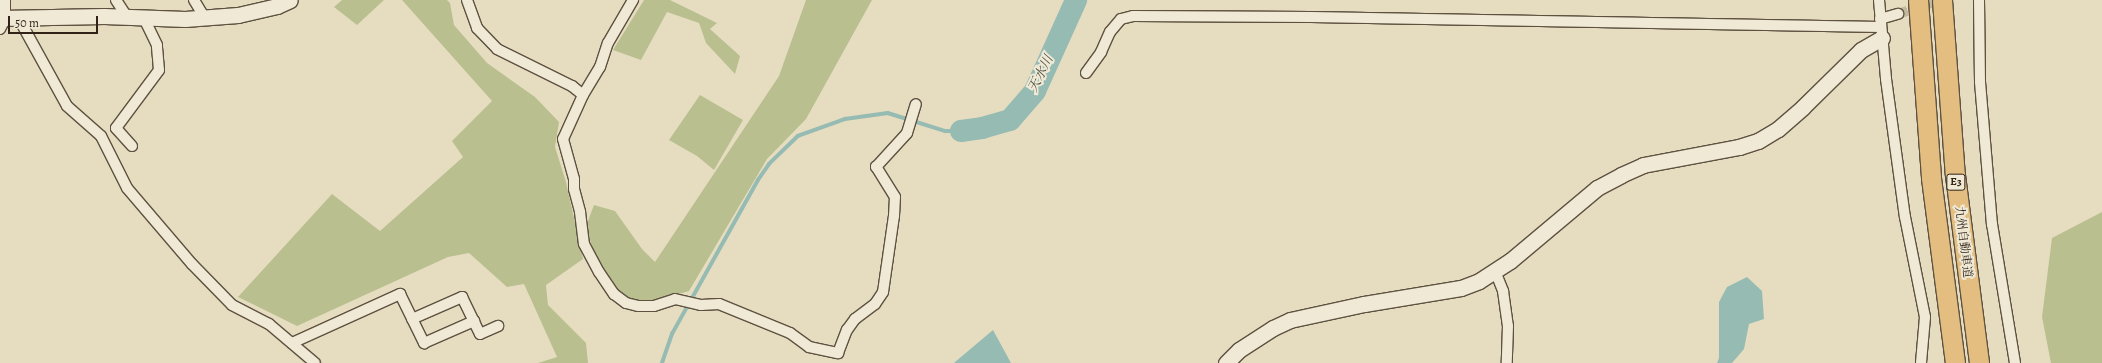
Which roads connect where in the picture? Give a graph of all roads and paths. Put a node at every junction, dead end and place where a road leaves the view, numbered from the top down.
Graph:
1 (5, 0) edge
2 (116, 0) edge
3 (194, 0) edge
4 (467, 0) edge
5 (633, 0) edge
6 (1879, 0) edge
7 (1918, 0) edge
8 (1942, 0) edge
9 (1979, 0) edge
10 (280, 2) edge
11 (1898, 14) tunnel mouth
12 (127, 17) junction
13 (144, 18) junction
14 (205, 18) junction
15 (6, 21) edge
16 (1881, 28) junction
17 (1086, 73) dead end
18 (583, 95) junction
19 (916, 104) dead end
20 (132, 146) dead end
21 (1495, 272) junction
22 (412, 319) junction
23 (474, 321) junction
24 (498, 326) dead end
25 (292, 343) junction
26 (315, 363) edge
27 (1226, 363) edge
28 (1507, 363) edge
29 (1921, 363) edge
30 (1955, 363) edge
31 (1979, 363) edge
32 (2015, 363) edge

1 - 15 street
2 - 12 street
3 - 14 street
4 - 18 street
5 - 18 street
6 - 16 street
7 - 30 highway, 九州自動車道 / E3
8 - 31 highway, 九州自動車道 / E3
9 - 32 street
10 - 14 street
11 - 16 street
12 - 13 street
12 - 15 street
13 - 14 street
13 - 20 street
15 - 25 street
16 - 17 street
16 - 21 street
16 - 29 street
18 - 19 street
21 - 27 street
21 - 28 street
22 - 23 street
22 - 23 street
22 - 25 street
23 - 24 street
25 - 26 street

